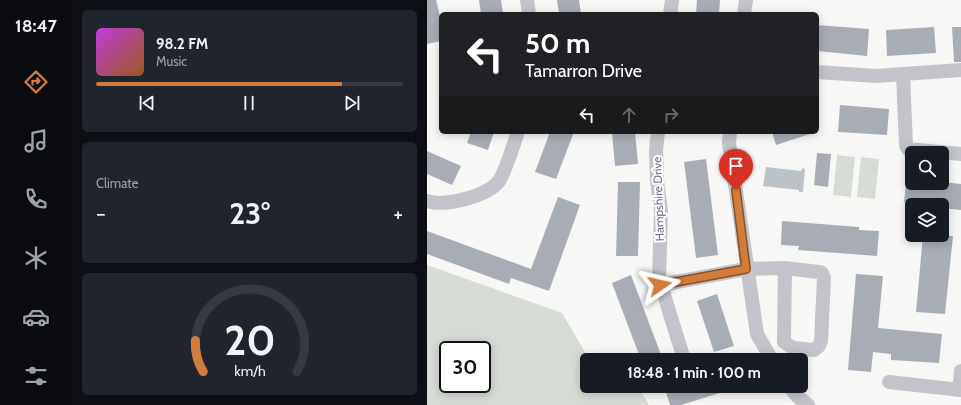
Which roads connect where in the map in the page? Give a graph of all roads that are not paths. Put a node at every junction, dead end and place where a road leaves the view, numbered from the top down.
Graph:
1 (527, 0) edge
2 (672, 0) edge
3 (746, 0) edge
4 (529, 12) edge
5 (670, 12) edge
6 (744, 12) edge
7 (961, 70) edge
8 (819, 72) edge
9 (903, 74) junction
10 (518, 134) edge
11 (658, 134) edge
12 (730, 134) edge
13 (961, 154) edge
14 (427, 201) edge
15 (785, 268) junction
16 (746, 269) junction
17 (660, 285) junction
18 (682, 353) edge
19 (768, 353) edge
20 (961, 371) edge
21 (889, 382) dead end
22 (960, 390) edge
23 (794, 393) edge
24 (808, 405) edge

1 - 4 street
2 - 5 street
3 - 6 street
7 - 9 street
8 - 9 street
9 - 13 street
10 - 14 street
11 - 17 street, Hampshire Drive
12 - 16 street
15 - 15 street
15 - 16 street
16 - 17 street
16 - 19 street
17 - 18 street, Hampshire Drive
20 - 22 street
21 - 22 street
23 - 24 street

